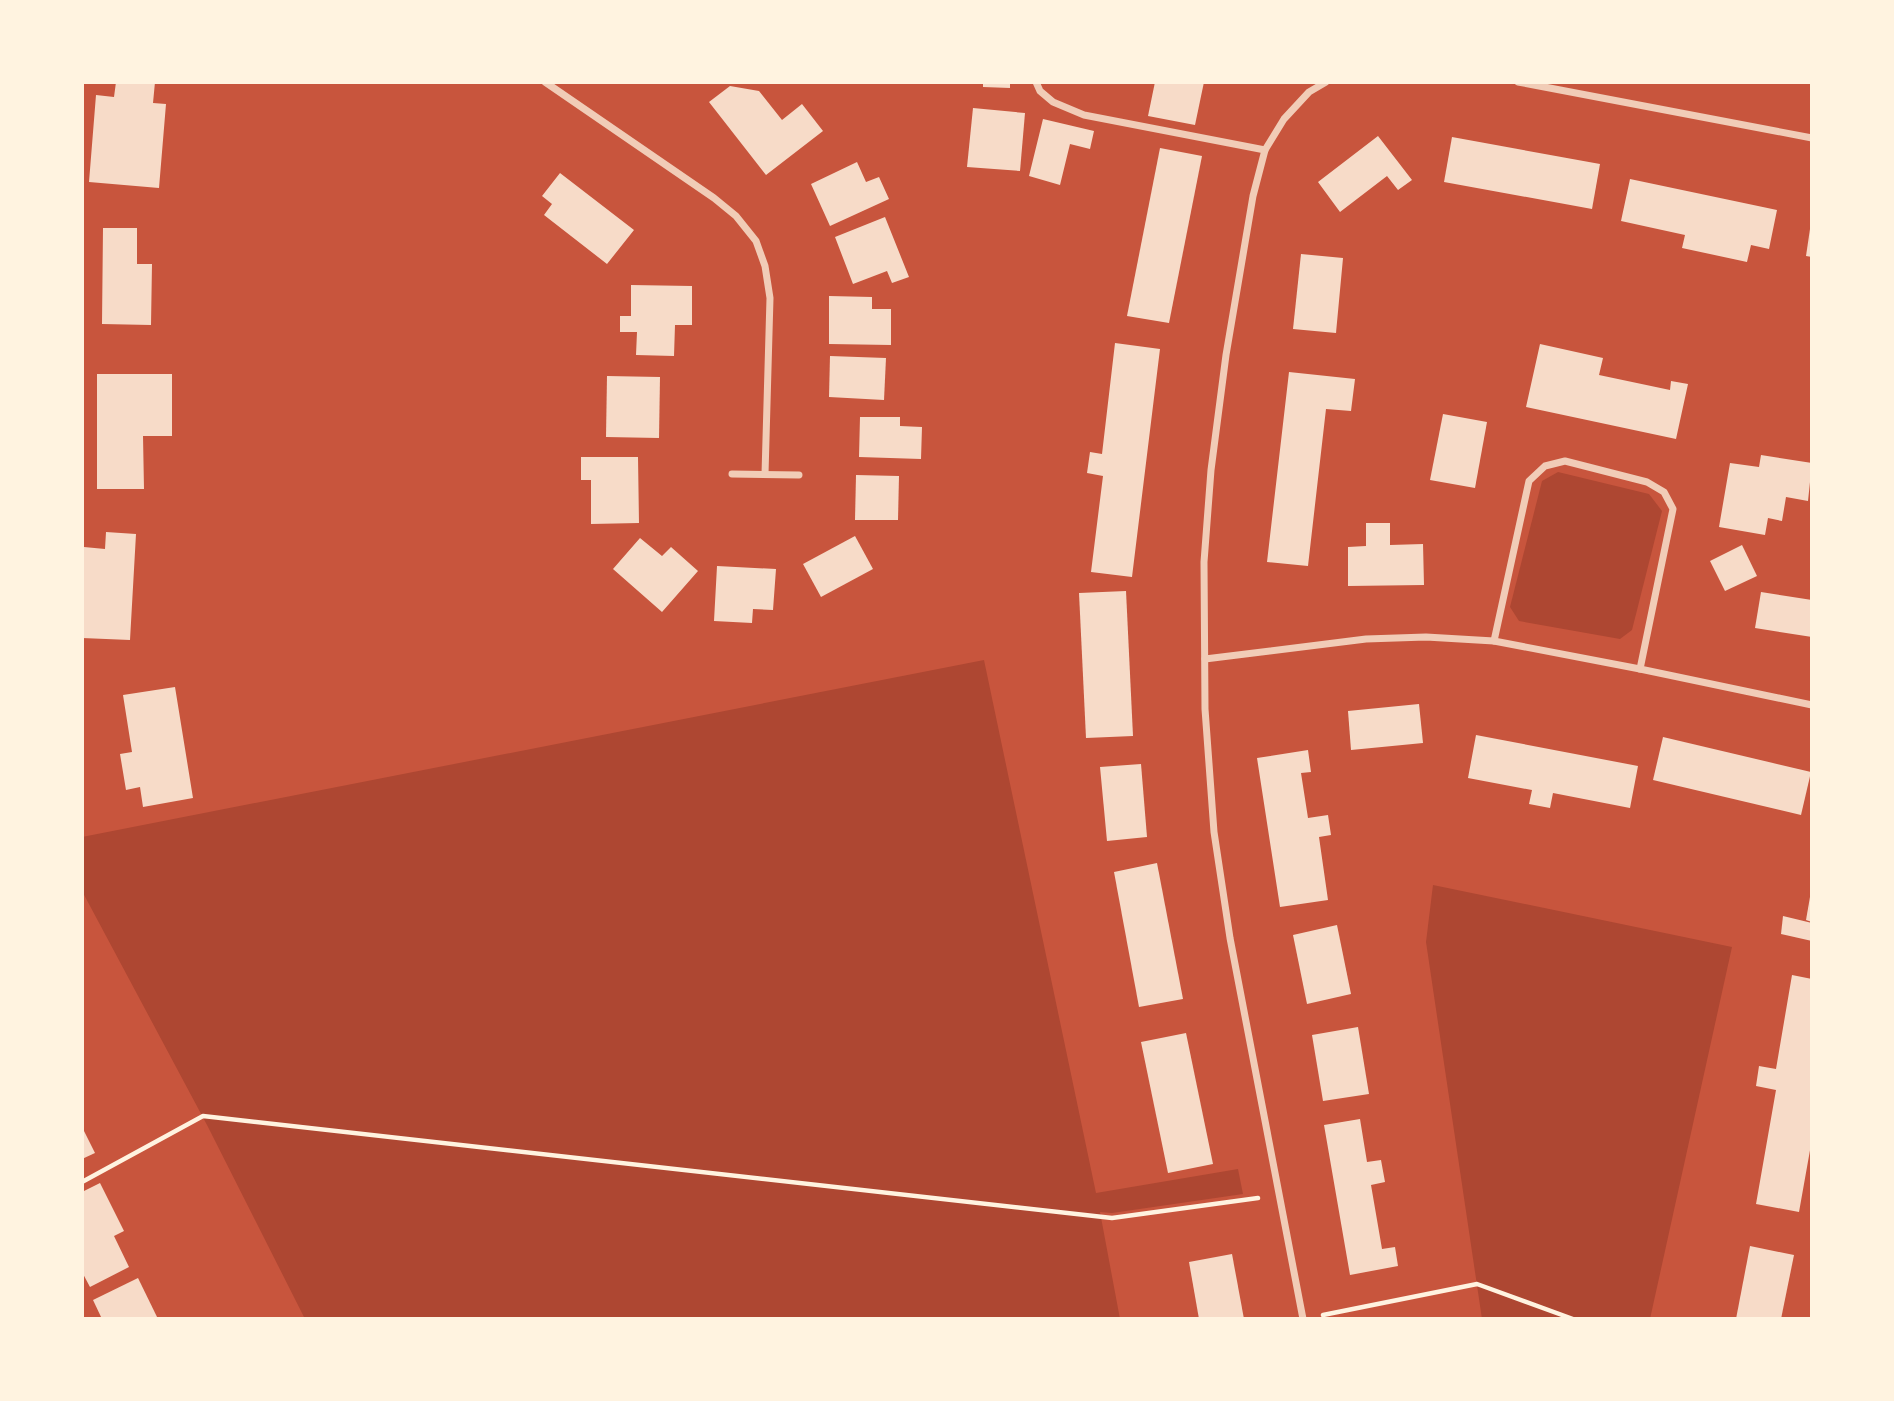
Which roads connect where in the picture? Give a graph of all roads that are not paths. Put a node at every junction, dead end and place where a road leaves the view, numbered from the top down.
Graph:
1 (545, 82) edge
2 (1036, 82) edge
3 (1326, 82) edge
4 (1518, 82) edge
5 (1812, 138) edge
6 (1265, 150) junction
7 (732, 474) dead end
8 (765, 474) junction
9 (799, 475) dead end
10 (1494, 641) junction
11 (1205, 659) junction
12 (1640, 669) junction
13 (1812, 705) edge
14 (1303, 1319) edge

1 - 8 street
2 - 6 street
3 - 6 street
4 - 5 street
6 - 11 street
7 - 8 street
8 - 9 street
10 - 11 street
10 - 12 street
10 - 12 street
11 - 14 street
12 - 13 street

